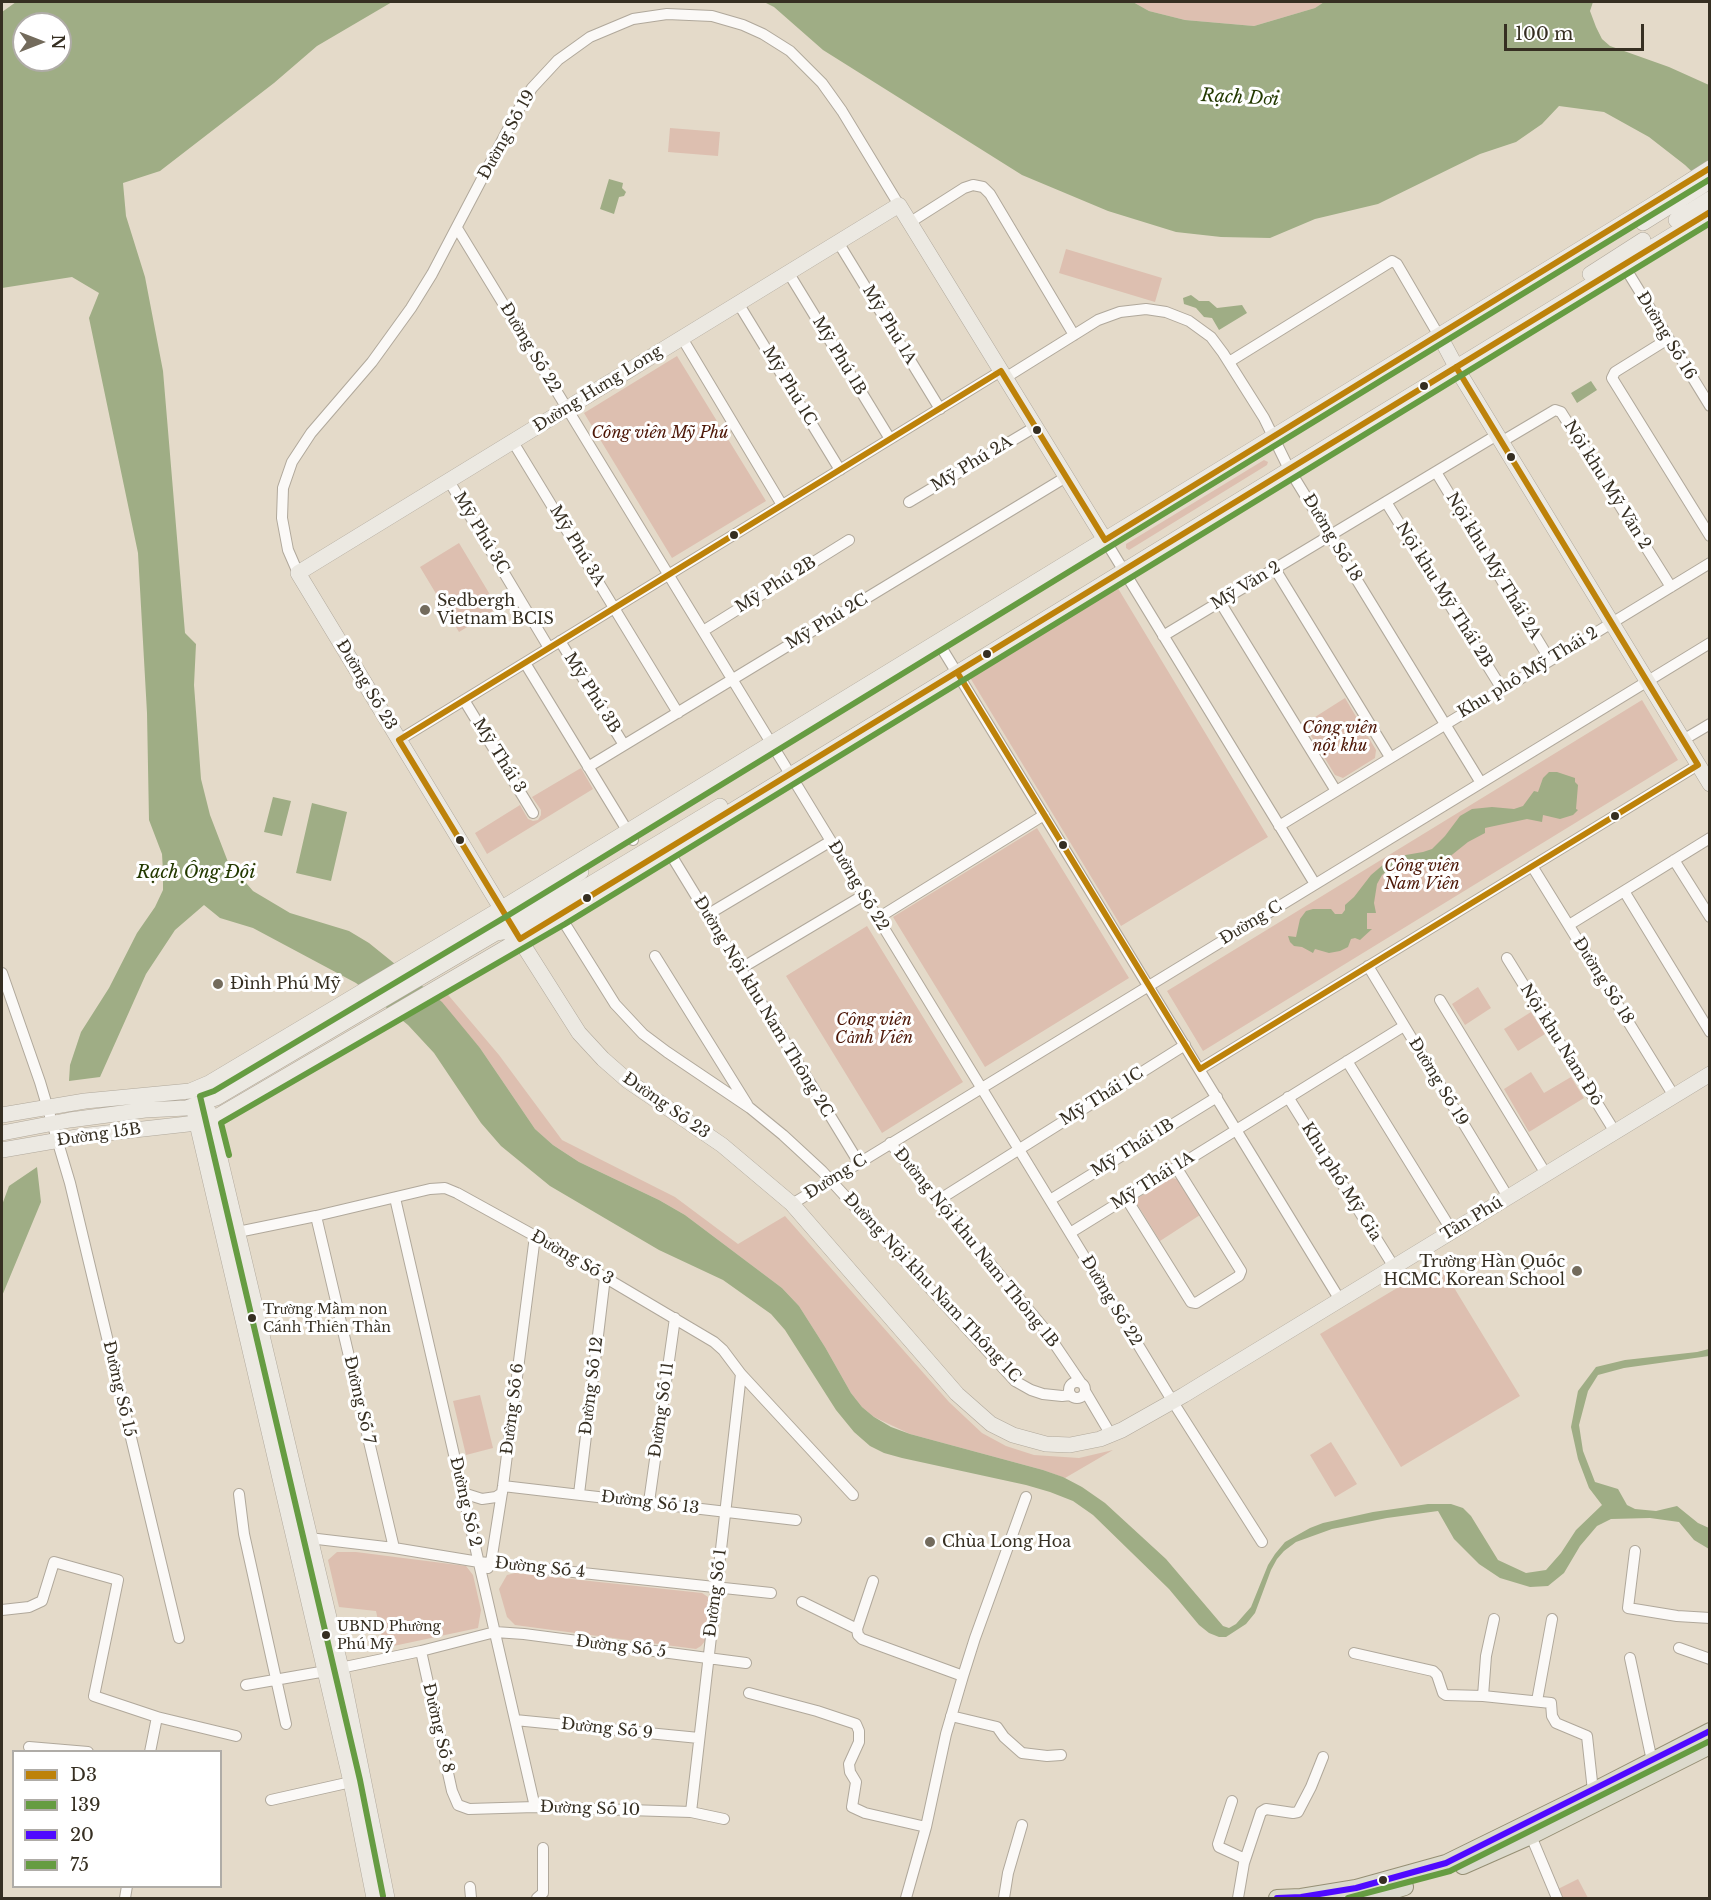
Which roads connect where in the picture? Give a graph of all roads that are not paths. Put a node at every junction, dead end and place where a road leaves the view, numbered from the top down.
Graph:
1 (1710, 168) edge
2 (1710, 182) edge
3 (1710, 200) edge
4 (899, 206) junction
5 (1710, 212) edge
6 (1658, 222) junction
7 (909, 223) junction
8 (457, 228) junction
9 (838, 242) junction
10 (1620, 260) junction
11 (788, 272) junction
12 (738, 303) junction
13 (1074, 334) junction
14 (682, 338) junction
15 (1668, 339) junction
16 (1441, 340) junction
17 (1229, 362) junction
18 (1454, 363) junction
19 (1003, 375) junction
20 (1710, 406) edge
21 (567, 408) junction
22 (940, 409) junction
23 (1035, 427) junction
24 (890, 439) junction
25 (1499, 439) junction
26 (1275, 441) junction
27 (513, 442) junction
28 (1287, 465) junction
29 (840, 470) junction
30 (1436, 472) junction
31 (1066, 477) junction
32 (449, 481) junction
33 (909, 502) dead end
34 (1386, 502) junction
35 (783, 505) junction
36 (1330, 535) junction
37 (1710, 536) edge
38 (849, 540) dead end
39 (1107, 544) junction
40 (1710, 563) edge
41 (1121, 567) junction
42 (1275, 569) junction
43 (298, 573) junction
44 (668, 575) junction
45 (1671, 586) junction
46 (1220, 602) junction
47 (614, 608) junction
48 (1611, 623) junction
49 (703, 631) junction
50 (1163, 636) junction
51 (560, 641) junction
52 (1710, 643) edge
53 (940, 646) junction
54 (549, 648) junction
55 (1550, 660) junction
56 (525, 663) junction
57 (954, 668) junction
58 (732, 680) junction
59 (1647, 681) junction
60 (1502, 689) junction
61 (464, 700) junction
62 (678, 712) junction
63 (1445, 724) junction
64 (1710, 724) edge
65 (399, 740) junction
66 (1683, 740) junction
67 (624, 745) junction
68 (774, 748) junction
69 (1390, 757) junction
70 (1698, 765) junction
71 (588, 767) junction
72 (788, 770) junction
73 (1481, 783) junction
74 (1710, 784) edge
75 (1336, 791) junction
76 (533, 813) dead end
77 (1044, 815) junction
78 (1279, 826) junction
79 (630, 836) junction
80 (1710, 838) edge
81 (831, 841) junction
82 (668, 850) junction
83 (1674, 860) junction
84 (1532, 866) junction
85 (1315, 884) junction
86 (1624, 891) junction
87 (864, 894) junction
88 (707, 915) junction
89 (560, 916) junction
90 (1710, 917) edge
91 (878, 918) junction
92 (511, 924) junction
93 (1569, 925) junction
94 (655, 956) dead end
95 (1507, 957) dead end
96 (1368, 966) junction
97 (740, 969) junction
98 (2, 973) edge
99 (1149, 986) junction
100 (1440, 1000) dead end
101 (1404, 1026) junction
102 (1710, 1032) edge
103 (1185, 1045) junction
104 (1347, 1061) junction
105 (1200, 1069) junction
106 (1710, 1074) edge
107 (981, 1088) junction
108 (198, 1096) junction
109 (1674, 1096) junction
110 (1217, 1097) junction
111 (1288, 1097) junction
112 (47, 1107) junction
113 (750, 1108) junction
114 (2, 1115) edge
115 (204, 1121) junction
116 (52, 1123) junction
117 (1236, 1129) junction
118 (1615, 1132) junction
119 (2, 1133) edge
120 (57, 1140) junction
121 (890, 1143) junction
122 (1019, 1149) junction
123 (2, 1150) edge
124 (859, 1163) junction
125 (1176, 1167) junction
126 (1546, 1174) junction
127 (832, 1180) junction
128 (1508, 1197) junction
129 (395, 1198) junction
130 (1126, 1198) junction
131 (1050, 1200) junction
132 (937, 1201) junction
133 (792, 1204) junction
134 (316, 1216) junction
135 (1452, 1231) junction
136 (1070, 1233) junction
137 (231, 1234) junction
138 (535, 1236) junction
139 (1394, 1267) junction
140 (605, 1277) junction
141 (1340, 1300) junction
142 (675, 1318) junction
143 (741, 1374) junction
144 (1083, 1387) junction
145 (1173, 1402) junction
146 (1111, 1435) junction
147 (502, 1489) junction
148 (463, 1493) junction
149 (238, 1494) dead end
150 (579, 1494) junction
151 (853, 1496) dead end
152 (1026, 1497) dead end
153 (649, 1503) junction
154 (725, 1511) junction
155 (796, 1520) dead end
156 (309, 1538) junction
157 (1262, 1542) dead end
158 (394, 1548) junction
159 (1635, 1551) dead end
160 (479, 1562) junction
161 (492, 1562) junction
162 (483, 1579) junction
163 (873, 1581) dead end
164 (717, 1588) junction
165 (771, 1593) dead end
166 (802, 1602) dead end
167 (2, 1610) edge
168 (1710, 1618) edge
169 (1494, 1619) dead end
170 (1552, 1619) dead end
171 (857, 1629) junction
172 (495, 1632) junction
173 (179, 1638) dead end
174 (1679, 1648) dead end
175 (420, 1651) junction
176 (1354, 1653) dead end
177 (709, 1658) junction
178 (1630, 1658) dead end
179 (1710, 1659) edge
180 (746, 1663) dead end
181 (333, 1670) junction
182 (963, 1676) junction
183 (277, 1680) junction
184 (246, 1685) dead end
185 (749, 1693) dead end
186 (1483, 1696) junction
187 (1537, 1701) junction
188 (951, 1716) junction
189 (157, 1717) junction
190 (515, 1720) junction
191 (286, 1724) dead end
192 (1710, 1731) edge
193 (236, 1736) dead end
194 (699, 1738) junction
195 (1710, 1746) edge
196 (29, 1747) dead end
197 (64, 1750) edge
198 (150, 1750) edge
199 (1061, 1755) dead end
200 (1323, 1757) dead end
201 (1652, 1761) junction
202 (351, 1782) junction
203 (1590, 1797) junction
204 (271, 1800) dead end
205 (1232, 1801) dead end
206 (458, 1805) joint
207 (535, 1807) junction
208 (691, 1812) junction
209 (724, 1819) dead end
210 (1022, 1826) dead end
211 (926, 1827) junction
212 (1528, 1830) junction
213 (543, 1848) dead end
214 (1245, 1859) junction
215 (374, 1899) edge
216 (387, 1899) edge
217 (537, 1899) edge
218 (906, 1899) edge
219 (1004, 1899) edge
220 (1238, 1899) edge
221 (1277, 1899) edge
222 (1369, 1899) edge
223 (1557, 1899) edge

1 - 6 main road
2 - 6 main road
3 - 6 main road
4 - 7 main road, Đường Số 19
4 - 8 street, Đường Số 19
4 - 9 main road, Đường Hưng Long
5 - 6 main road
6 - 10 main road
6 - 16 main road
7 - 13 street
7 - 19 main road, Đường Số 19
8 - 21 street, Đường Số 22
8 - 43 street, Đường Số 19
9 - 11 main road, Đường Hưng Long
9 - 22 street, Mỹ Phú 1A
10 - 15 street, Đường Số 16
10 - 18 main road
11 - 12 main road, Đường Hưng Long
11 - 24 street, Mỹ Phú 1B
12 - 14 main road, Đường Hưng Long
12 - 29 street, Mỹ Phú 1C
13 - 17 street, Đường Số 18
13 - 19 street, Đường Số 18
14 - 21 main road, Đường Hưng Long
14 - 35 street
15 - 20 street, Đường Số 16
15 - 37 street
16 - 17 street
16 - 18 main road
16 - 26 main road
17 - 26 street, Đường Số 18
18 - 25 main road
18 - 28 main road
19 - 22 street, Đường Số 18
19 - 23 main road, Đường Số 19
21 - 27 main road, Đường Hưng Long
21 - 44 street, Đường Số 22
22 - 24 street, Đường Số 18
23 - 31 main road, Đường Số 19
23 - 33 street, Mỹ Phú 2A
24 - 29 street, Đường Số 18
25 - 30 street
25 - 45 street, Nội khu Mỹ Văn 2
25 - 48 main road
26 - 28 street, Đường Số 18
26 - 39 main road
27 - 32 main road, Đường Hưng Long
27 - 47 street, Mỹ Phú 3A
28 - 36 street, Đường Số 18
28 - 41 main road
29 - 35 street, Đường Số 18
30 - 34 street
30 - 55 street, Nội khu Mỹ Thái 2A
31 - 39 main road, Đường Số 19
31 - 58 street, Mỹ Phú 2C
32 - 43 main road, Đường Hưng Long
32 - 54 street, Mỹ Phú 3C
34 - 36 street
34 - 60 street, Nội khu Mỹ Thái 2B
35 - 44 street, Đường Số 18
36 - 42 street, Mỹ Văn 2
36 - 63 street, Đường Số 18
38 - 49 street, Mỹ Phú 2B
39 - 41 street, Đường Số 19
39 - 53 main road
40 - 45 street, Khu phố Mỹ Thái 2
41 - 50 street, Đường Số 19
41 - 57 main road
42 - 46 street, Mỹ Văn 2
42 - 69 street
43 - 65 main road, Đường Số 23
44 - 47 street, Đường Số 18
44 - 49 street, Đường Số 22
45 - 48 street, Khu phố Mỹ Thái 2
46 - 50 street, Mỹ Văn 2
46 - 75 street
47 - 51 street, Đường Số 18
47 - 62 street, Mỹ Phú 3A
48 - 55 street, Khu phố Mỹ Thái 2
48 - 59 main road
49 - 58 street, Đường Số 22
50 - 78 street, Đường Số 19
51 - 54 street, Đường Số 18
51 - 67 street, Mỹ Phú 3B
52 - 59 street, Đường C
53 - 57 street
53 - 68 main road
54 - 56 street, Đường Số 18
55 - 60 street, Khu phố Mỹ Thái 2
56 - 61 street, Đường Số 18
56 - 71 street
57 - 72 main road
57 - 77 street
58 - 62 street, Mỹ Phú 2C
58 - 68 street, Đường Số 22
59 - 66 main road
59 - 73 street, Đường C
60 - 63 street, Khu phố Mỹ Thái 2
61 - 65 street, Đường Số 18
61 - 76 street, Mỹ Thái 3
62 - 67 street, Mỹ Phú 2C
63 - 69 street
63 - 73 street, Đường Số 18
64 - 66 street
65 - 92 main road, Đường Số 23
66 - 70 main road
67 - 71 street, Mỹ Phú 2C
68 - 72 street, Đường Số 22
68 - 79 main road
69 - 75 street
70 - 74 main road
70 - 84 street
71 - 79 street
72 - 81 street, Đường Số 22
72 - 82 main road
72 - 92 main road
73 - 85 street, Đường C
75 - 78 street
77 - 91 street
77 - 99 street
78 - 85 street, Đường Số 19
79 - 92 main road
80 - 83 street
81 - 87 street, Đường Số 22
81 - 88 street
82 - 88 street, Đường Nội khu Nam Thông 2C
82 - 89 main road
83 - 86 street
83 - 90 street
84 - 93 street, Đường Số 18
84 - 96 street
85 - 99 street, Đường C
86 - 93 street
86 - 102 street
87 - 91 street, Đường Số 22
87 - 97 street
88 - 97 street, Đường Nội khu Nam Thông 2C
89 - 92 main road
89 - 113 street
91 - 107 street, Đường Số 22
92 - 108 main road
92 - 108 main road
92 - 115 main road
92 - 133 main road, Đường Số 23
93 - 109 street, Đường Số 18
94 - 113 street
95 - 118 street, Nội khu Nam Đô
96 - 101 street, Đường Số 19
96 - 105 street
97 - 124 street, Đường Nội khu Nam Thông 2C
98 - 112 street, Đường Số 15
99 - 103 street
99 - 107 street, Đường C
100 - 126 street
101 - 104 street
101 - 128 street, Đường Số 19
103 - 105 street
103 - 122 street, Mỹ Thái 1C
104 - 111 street
104 - 135 street
105 - 110 street
106 - 109 main road, Tân Phú
107 - 121 street, Đường C
107 - 122 street, Đường Số 22
108 - 112 main road, Đường 15B
108 - 115 main road
108 - 116 main road, Đường 15B
109 - 118 main road, Tân Phú
110 - 117 street
110 - 131 street, Mỹ Thái 1B
111 - 117 street
111 - 139 street, Khu phố Mỹ Gia
112 - 114 main road, Đường 15B
112 - 116 street, Đường Số 15
113 - 127 street, Đường Nội khu Nam Thông 1C
115 - 120 main road, Đường 15B
115 - 137 main road
116 - 119 main road, Đường 15B
116 - 120 street, Đường Số 15
117 - 125 street, Mỹ Thái 1A
117 - 141 street
118 - 126 main road, Tân Phú
120 - 123 main road, Đường 15B
120 - 173 street, Đường Số 15
121 - 124 street, Đường C
121 - 132 street, Đường Nội khu Nam Thông 1B
122 - 131 street, Đường Số 22
122 - 132 street, Mỹ Thái 1C
124 - 127 street, Đường C
125 - 130 street, Mỹ Thái 1A
125 - 130 street
126 - 128 main road, Tân Phú
127 - 133 street, Đường C
127 - 144 street, Đường Nội khu Nam Thông 1C
128 - 135 main road, Tân Phú
129 - 134 street, Đường Số 3
129 - 138 street, Đường Số 3
129 - 148 street, Đường Số 2
130 - 136 street, Mỹ Thái 1A
131 - 136 street, Đường Số 22
132 - 144 street, Đường Nội khu Nam Thông 1B
133 - 146 main road, Đường Số 23
134 - 137 street, Đường Số 3
134 - 158 street, Đường Số 7
135 - 139 main road, Tân Phú
136 - 145 street, Đường Số 22
137 - 156 main road
137 - 181 main road
138 - 140 street, Đường Số 3
138 - 147 street, Đường Số 6
139 - 141 main road, Tân Phú
140 - 142 street, Đường Số 3
140 - 150 street, Đường Số 12
141 - 145 main road, Tân Phú
142 - 143 street, Đường Số 3
142 - 153 street, Đường Số 11
143 - 151 street, Đường Số 3
143 - 154 street, Đường Số 1
144 - 146 street, Đường Nội khu Nam Thông 1B
145 - 146 main road, Đường Số 23
145 - 157 street, Đường Số 22
147 - 148 street, Đường Số 13
147 - 150 street, Đường Số 13
147 - 161 street, Đường Số 6
148 - 160 street, Đường Số 2
149 - 183 street
150 - 153 street, Đường Số 13
152 - 182 street
153 - 154 street, Đường Số 13
154 - 155 street, Đường Số 13
154 - 164 street, Đường Số 1
156 - 158 street, Đường Số 4
156 - 181 main road
158 - 160 street, Đường Số 4
159 - 168 street
160 - 161 street, Đường Số 4
160 - 162 street, Đường Số 2
161 - 162 street, Đường Số 6
161 - 164 street, Đường Số 4
162 - 172 street, Đường Số 2
163 - 171 street
164 - 165 street, Đường Số 4
164 - 177 street, Đường Số 1
166 - 171 street
167 - 189 street
169 - 186 street
170 - 187 street
171 - 182 street
172 - 175 street
172 - 177 street, Đường Số 5
172 - 190 street, Đường Số 2
174 - 179 street
175 - 181 street
175 - 206 street, Đường Số 8
176 - 186 street
177 - 180 street, Đường Số 5
177 - 194 street, Đường Số 1
178 - 201 street
181 - 183 street
181 - 202 main road
181 - 216 main road
182 - 188 street
183 - 184 street
183 - 191 street
185 - 211 street
186 - 187 street
187 - 203 street
188 - 199 street
188 - 211 street
189 - 193 street
189 - 198 street
190 - 194 street, Đường Số 9
190 - 207 street, Đường Số 2
192 - 201 main road
194 - 208 street, Đường Số 1
195 - 203 main road
196 - 197 street
200 - 214 street
201 - 203 main road
202 - 204 street
202 - 215 main road
203 - 212 main road
205 - 214 street
206 - 207 street, Đường Số 10
207 - 208 street, Đường Số 10
208 - 209 street, Đường Số 10
210 - 219 street
211 - 218 street
212 - 221 main road
212 - 222 main road
212 - 223 street
213 - 217 street
214 - 220 street

